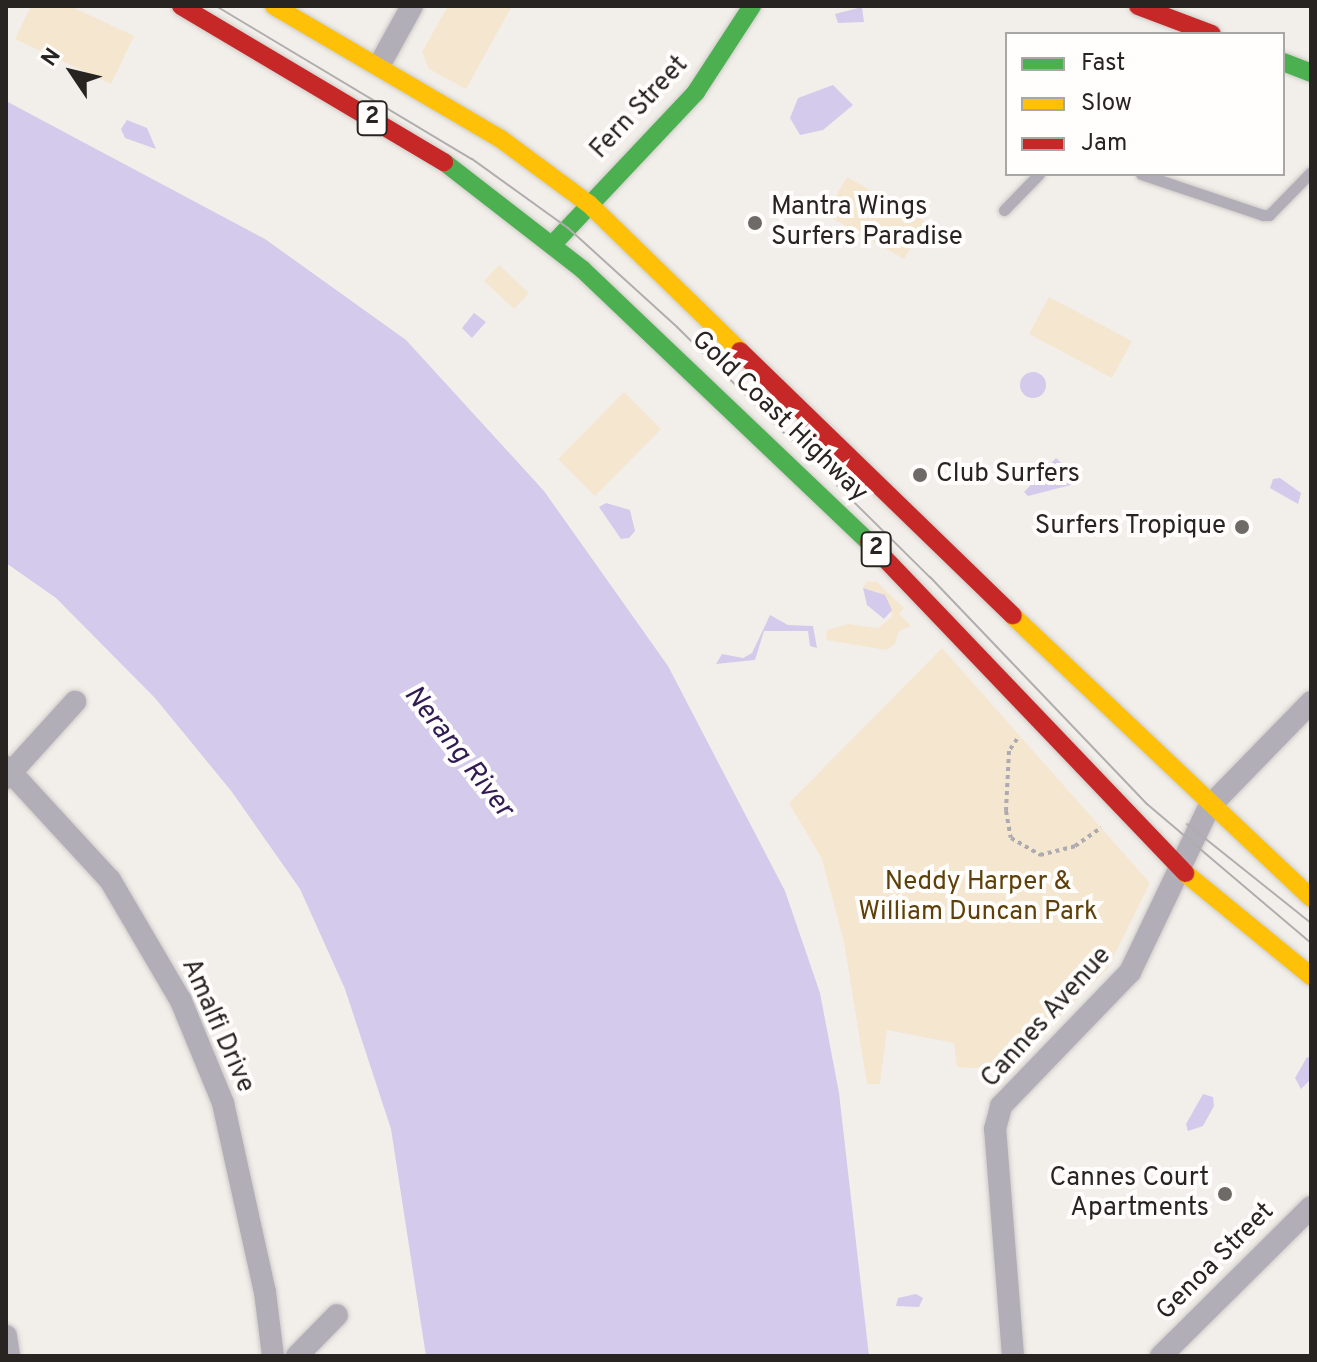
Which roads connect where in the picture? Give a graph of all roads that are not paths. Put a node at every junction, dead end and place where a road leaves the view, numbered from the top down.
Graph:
1 (181, 6) edge
2 (274, 6) edge
3 (412, 6) edge
4 (752, 6) edge
5 (1138, 6) edge
6 (1207, 32) edge
7 (1285, 63) edge
8 (380, 64) junction
9 (1311, 73) edge
10 (1311, 172) edge
11 (1037, 176) edge
12 (1147, 176) edge
13 (589, 204) junction
14 (1004, 210) dead end
15 (553, 244) junction
16 (75, 702) dead end
17 (1311, 702) edge
18 (8, 772) edge
19 (1209, 807) junction
20 (1182, 871) junction
21 (1311, 898) edge
22 (1311, 976) edge
23 (1311, 1207) edge
24 (337, 1315) dead end
25 (6, 1336) edge
26 (9, 1356) edge
27 (273, 1356) edge
28 (297, 1356) edge
29 (1013, 1356) edge
30 (1161, 1356) edge

1 - 15 main road, Gold Coast Highway / 2
2 - 8 main road, Gold Coast Highway / 2
3 - 8 street
4 - 13 main road, Fern Street
5 - 6 main road
7 - 9 main road
8 - 13 main road, Gold Coast Highway / 2
10 - 12 lane
11 - 14 lane
13 - 15 main road, Fern Street
13 - 19 main road, Gold Coast Highway / 2
15 - 20 main road, Gold Coast Highway / 2
16 - 18 street
17 - 19 street
18 - 27 street, Amalfi Drive
19 - 20 street, Cannes Avenue
19 - 21 main road, Gold Coast Highway / 2
20 - 22 main road, Gold Coast Highway / 2
20 - 29 street, Cannes Avenue
23 - 30 street, Genoa Street
24 - 28 street
25 - 26 street

